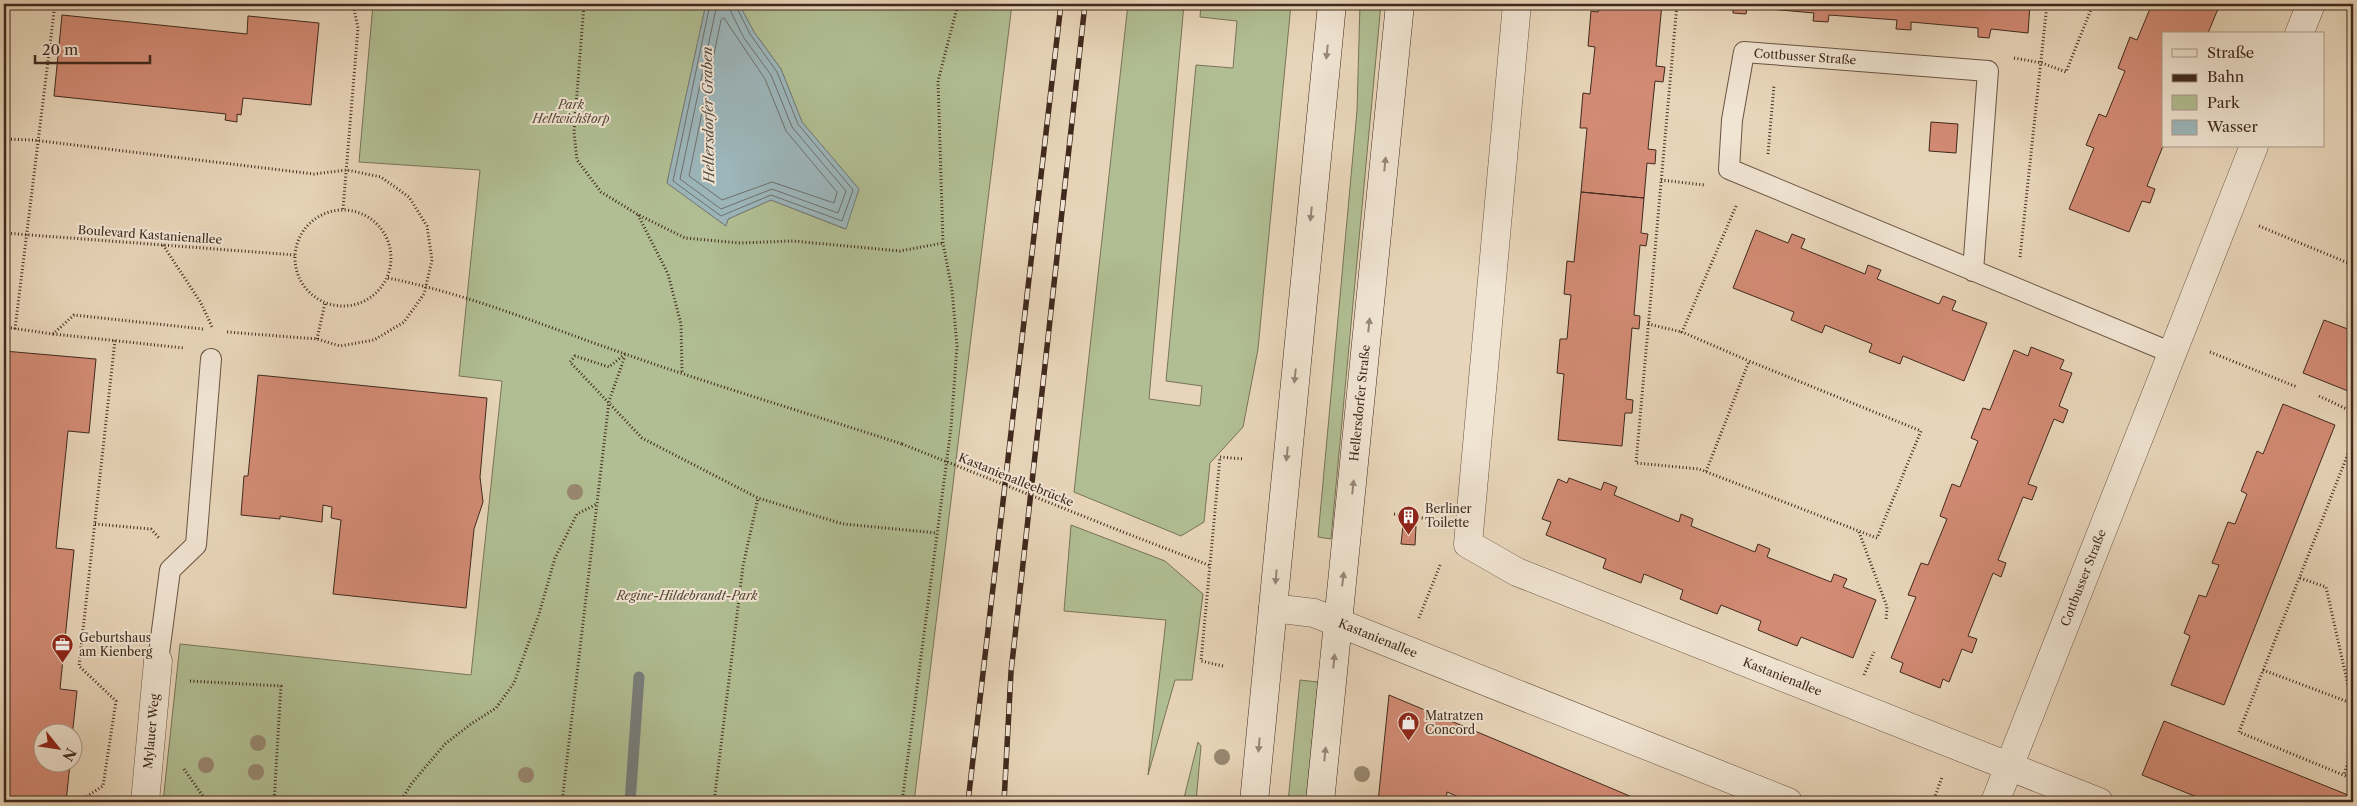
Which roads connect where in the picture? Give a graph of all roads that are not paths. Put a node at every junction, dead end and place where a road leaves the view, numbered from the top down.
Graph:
1 (1332, 4) edge
2 (1400, 4) edge
3 (1517, 4) edge
4 (2311, 4) edge
5 (2300, 32) edge
6 (2253, 148) edge
7 (1973, 271) junction
8 (2172, 353) junction
9 (211, 359) road end
10 (1273, 608) junction
11 (1338, 622) junction
12 (158, 669) joint
13 (2009, 767) junction
14 (145, 802) edge
15 (1254, 802) edge
16 (1320, 802) edge
17 (1788, 802) edge
18 (1995, 802) edge
19 (2099, 802) edge

1 -> 10 street
11 -> 2 street, Hellersdorfer Straße
3 - 13 street, Kastanienallee
4 - 5 street
6 - 8 street, Cottbusser Straße
7 - 7 lane, Cottbusser Straße
7 - 8 lane, Cottbusser Straße
8 - 13 street, Cottbusser Straße
9 - 12 lane
10 - 11 street, Kastanienallee
10 -> 15 street
16 -> 11 street, Hellersdorfer Straße
11 - 17 street, Kastanienallee
12 - 14 street, Mylauer Weg
13 - 18 street, Cottbusser Straße
13 - 19 street, Kastanienallee

